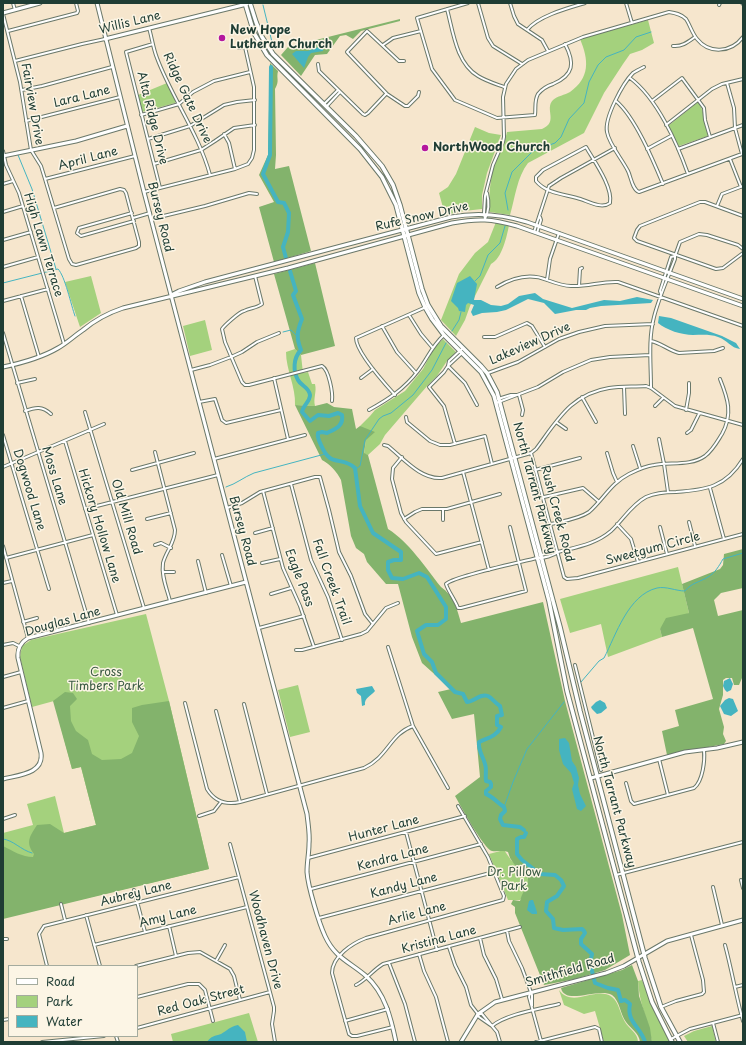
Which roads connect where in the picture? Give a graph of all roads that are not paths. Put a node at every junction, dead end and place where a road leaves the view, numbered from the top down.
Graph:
1 (13, 3) edge
2 (40, 3) edge
3 (76, 3) edge
4 (97, 3) edge
5 (250, 3) edge
6 (468, 3) edge
7 (478, 3) edge
8 (510, 3) edge
9 (583, 3) edge
10 (626, 3) edge
11 (245, 4) edge
12 (447, 9) junction
13 (15, 10) junction
14 (3, 14) edge
15 (632, 23) junction
16 (149, 28) junction
17 (527, 30) junction
18 (8, 31) junction
19 (421, 31) junction
20 (695, 37) junction
21 (743, 37) edge
22 (105, 39) junction
23 (264, 42) junction
24 (153, 44) junction
25 (260, 44) junction
26 (565, 44) junction
27 (383, 45) junction
28 (673, 46) dead end
29 (245, 47) junction
30 (239, 48) dead end
31 (548, 51) junction
32 (15, 61) junction
33 (404, 61) dead end
34 (318, 64) dead end
35 (522, 64) junction
36 (112, 67) junction
37 (644, 67) dead end
38 (251, 72) junction
39 (630, 78) junction
40 (743, 79) edge
41 (727, 83) junction
42 (505, 88) junction
43 (22, 90) junction
44 (338, 90) junction
45 (340, 92) junction
46 (419, 92) dead end
47 (387, 94) junction
48 (120, 97) junction
49 (255, 100) junction
50 (699, 100) junction
51 (616, 101) junction
52 (652, 101) junction
53 (178, 104) junction
54 (325, 106) junction
55 (141, 115) junction
56 (504, 118) junction
57 (26, 121) junction
58 (255, 125) junction
59 (666, 125) junction
60 (743, 125) edge
61 (128, 126) junction
62 (190, 126) junction
63 (735, 128) junction
64 (224, 134) junction
65 (671, 136) junction
66 (710, 137) junction
67 (148, 139) junction
68 (615, 148) junction
69 (647, 148) junction
70 (368, 149) junction
71 (678, 149) junction
72 (31, 150) junction
73 (200, 150) junction
74 (3, 151) edge
75 (363, 153) junction
76 (742, 154) edge
77 (4, 156) edge
78 (135, 156) junction
79 (730, 159) junction
80 (593, 160) junction
81 (154, 164) junction
82 (235, 169) junction
83 (688, 174) junction
84 (210, 175) junction
85 (45, 180) junction
86 (13, 181) junction
87 (3, 184) edge
88 (663, 184) junction
89 (742, 186) edge
90 (160, 188) junction
91 (547, 189) junction
92 (144, 192) junction
93 (256, 194) dead end
94 (23, 206) junction
95 (717, 206) junction
96 (54, 208) junction
97 (3, 212) edge
98 (132, 213) junction
99 (150, 213) junction
100 (486, 214) junction
101 (743, 216) edge
102 (133, 218) junction
103 (151, 219) junction
104 (485, 219) junction
105 (134, 221) junction
106 (538, 226) junction
107 (404, 229) junction
108 (31, 232) junction
109 (535, 232) junction
110 (559, 233) junction
111 (406, 236) junction
112 (3, 240) edge
113 (557, 240) junction
114 (355, 243) junction
115 (595, 247) junction
116 (356, 249) junction
117 (743, 249) edge
118 (317, 252) junction
119 (593, 253) junction
120 (743, 253) edge
121 (675, 255) junction
122 (38, 257) junction
123 (319, 259) junction
124 (3, 267) edge
125 (582, 268) dead end
126 (668, 273) junction
127 (255, 276) junction
128 (225, 277) junction
129 (666, 279) junction
130 (547, 280) junction
131 (226, 283) junction
132 (579, 286) junction
133 (497, 287) dead end
134 (48, 289) junction
135 (171, 295) junction
136 (661, 295) junction
137 (21, 296) junction
138 (743, 299) edge
139 (3, 301) edge
140 (426, 306) junction
141 (743, 306) edge
142 (409, 314) junction
143 (653, 324) junction
144 (382, 326) junction
145 (743, 326) edge
146 (3, 333) edge
147 (279, 333) dead end
148 (444, 335) junction
149 (484, 338) dead end
150 (651, 341) junction
151 (64, 345) junction
152 (432, 347) junction
153 (545, 347) junction
154 (723, 348) dead end
155 (463, 350) junction
156 (650, 355) junction
157 (231, 356) junction
158 (39, 357) junction
159 (12, 365) junction
160 (448, 366) junction
161 (3, 367) edge
162 (373, 369) junction
163 (191, 370) junction
164 (416, 373) junction
165 (487, 373) junction
166 (274, 378) junction
167 (361, 378) dead end
168 (35, 379) dead end
169 (720, 379) dead end
170 (17, 383) junction
171 (689, 383) dead end
172 (624, 387) junction
173 (651, 388) junction
174 (395, 395) junction
175 (518, 395) junction
176 (582, 397) junction
177 (663, 398) junction
178 (500, 400) junction
179 (332, 401) dead end
180 (200, 402) junction
181 (495, 402) junction
182 (476, 406) dead end
183 (655, 406) dead end
184 (281, 410) junction
185 (369, 410) dead end
186 (686, 410) junction
187 (25, 411) junction
188 (85, 412) dead end
189 (51, 414) dead end
190 (625, 414) dead end
191 (699, 414) junction
192 (522, 415) dead end
193 (406, 416) dead end
194 (728, 421) junction
195 (556, 422) junction
196 (596, 422) dead end
197 (104, 424) dead end
198 (743, 425) edge
199 (566, 429) dead end
200 (91, 430) junction
201 (687, 433) dead end
202 (305, 435) dead end
203 (3, 436) edge
204 (288, 439) junction
205 (659, 439) dead end
206 (65, 441) junction
207 (455, 444) junction
208 (384, 445) dead end
209 (633, 446) dead end
210 (155, 452) dead end
211 (38, 453) junction
212 (194, 453) dead end
213 (531, 453) junction
214 (607, 453) dead end
215 (402, 457) junction
216 (580, 458) dead end
217 (214, 459) junction
218 (513, 459) junction
219 (743, 459) edge
220 (158, 463) junction
221 (11, 464) junction
222 (492, 464) junction
223 (664, 464) junction
224 (742, 464) edge
225 (3, 467) edge
226 (640, 468) junction
227 (132, 470) dead end
228 (535, 470) junction
229 (463, 472) junction
230 (218, 474) junction
231 (617, 482) junction
232 (291, 484) junction
233 (165, 488) junction
234 (710, 488) junction
235 (263, 491) junction
236 (668, 492) junction
237 (500, 494) dead end
238 (543, 497) junction
239 (598, 501) junction
240 (112, 502) junction
241 (471, 502) junction
242 (227, 508) junction
243 (85, 509) junction
244 (443, 509) junction
245 (171, 514) junction
246 (147, 519) dead end
247 (404, 519) junction
248 (444, 520) dead end
249 (689, 522) dead end
250 (551, 524) junction
251 (617, 524) junction
252 (510, 527) dead end
253 (273, 528) junction
254 (660, 528) dead end
255 (255, 533) dead end
256 (743, 534) edge
257 (93, 535) junction
258 (724, 539) junction
259 (64, 542) junction
260 (482, 542) junction
261 (3, 546) edge
262 (155, 546) dead end
263 (695, 546) junction
264 (171, 548) junction
265 (37, 550) junction
266 (558, 552) junction
267 (667, 554) junction
268 (222, 555) dead end
269 (540, 557) junction
270 (6, 558) junction
271 (280, 558) junction
272 (198, 561) dead end
273 (519, 562) junction
274 (638, 562) junction
275 (262, 563) dead end
276 (489, 570) junction
277 (163, 572) junction
278 (174, 572) dead end
279 (567, 579) joint
280 (12, 581) junction
281 (246, 582) junction
282 (3, 583) edge
283 (231, 586) junction
284 (291, 588) junction
285 (49, 589) dead end
286 (206, 593) junction
287 (271, 594) dead end
288 (171, 602) junction
289 (398, 603) dead end
290 (145, 609) junction
291 (117, 616) junction
292 (304, 616) junction
293 (38, 618) dead end
294 (23, 622) junction
295 (89, 623) junction
296 (373, 624) junction
297 (259, 628) junction
298 (28, 638) junction
299 (342, 640) junction
300 (3, 645) edge
301 (19, 646) junction
302 (314, 647) junction
303 (388, 647) dead end
304 (296, 650) dead end
305 (575, 665) dead end
306 (21, 672) junction
307 (3, 677) edge
308 (28, 701) junction
309 (185, 703) dead end
310 (244, 704) dead end
311 (3, 708) edge
312 (216, 711) dead end
313 (413, 726) junction
314 (594, 741) junction
315 (588, 742) junction
316 (743, 742) edge
317 (704, 750) junction
318 (659, 759) junction
319 (601, 770) dead end
320 (3, 777) edge
321 (597, 777) junction
322 (591, 778) junction
323 (626, 783) dead end
324 (299, 785) junction
325 (448, 788) dead end
326 (267, 794) junction
327 (668, 795) junction
328 (221, 802) junction
329 (240, 802) junction
330 (458, 806) dead end
331 (15, 816) dead end
332 (199, 816) dead end
333 (464, 816) junction
334 (3, 819) edge
335 (611, 829) junction
336 (604, 831) junction
337 (406, 832) junction
338 (743, 842) edge
339 (230, 844) dead end
340 (480, 844) junction
341 (308, 858) junction
342 (414, 861) junction
343 (494, 872) junction
344 (622, 874) junction
345 (616, 876) junction
346 (239, 878) junction
347 (741, 880) dead end
348 (713, 887) dead end
349 (743, 888) edge
350 (311, 889) junction
351 (134, 890) dead end
352 (422, 891) junction
353 (137, 903) junction
354 (62, 904) dead end
355 (247, 907) junction
356 (86, 915) junction
357 (319, 918) junction
358 (429, 920) junction
359 (743, 920) edge
360 (66, 921) junction
361 (722, 925) junction
362 (169, 926) junction
363 (520, 928) dead end
364 (507, 931) junction
365 (145, 932) junction
366 (690, 934) junction
367 (480, 938) junction
368 (7, 939) dead end
369 (3, 940) edge
370 (94, 945) junction
371 (225, 945) dead end
372 (449, 946) junction
373 (725, 946) dead end
374 (437, 950) junction
375 (419, 954) junction
376 (644, 954) junction
377 (176, 956) junction
378 (340, 957) junction
379 (638, 958) junction
380 (216, 961) junction
381 (388, 963) junction
382 (47, 965) edge
383 (100, 965) edge
384 (138, 966) edge
385 (367, 976) junction
386 (356, 985) dead end
387 (743, 985) edge
388 (734, 987) junction
389 (270, 992) junction
390 (530, 992) junction
391 (138, 997) edge
392 (502, 999) junction
393 (240, 1000) junction
394 (559, 1004) dead end
395 (662, 1007) junction
396 (210, 1008) junction
397 (388, 1009) junction
398 (533, 1011) junction
399 (478, 1014) junction
400 (742, 1016) edge
401 (213, 1021) dead end
402 (344, 1021) junction
403 (743, 1021) edge
404 (713, 1023) junction
405 (492, 1026) junction
406 (393, 1027) junction
407 (138, 1028) edge
408 (676, 1036) junction
409 (66, 1037) edge
410 (541, 1041) edge
411 (671, 1041) edge
412 (42, 1042) edge
413 (275, 1042) edge
414 (396, 1042) edge
415 (415, 1042) edge
416 (448, 1042) edge
417 (461, 1042) edge
418 (500, 1042) edge
419 (536, 1042) edge
420 (602, 1042) edge
421 (680, 1042) edge
422 (718, 1042) edge

1 - 13 street
2 - 13 main road
3 - 18 street
4 - 22 main road, Bursey Road
5 - 11 main road, Willis Lane
5 - 23 main road, North Tarrant Parkway
6 - 12 street
7 - 35 street
8 - 17 street
9 - 17 street
10 - 15 street
11 - 16 main road, Willis Lane
11 - 25 main road, North Tarrant Parkway
12 - 19 street
12 - 42 street
13 - 14 main road
14 - 18 street, Fairview Drive
15 - 20 street
15 - 26 street
16 - 22 main road, Willis Lane
16 - 24 street, Ridge Gate Drive
17 - 31 street
18 - 32 street, Fairview Drive
19 - 27 street
19 - 56 street
20 - 21 street
20 - 28 street
22 - 32 street, Willis Lane
22 - 36 main road, Bursey Road
23 - 25 street
23 - 54 main road, North Tarrant Parkway
24 - 53 street, Ridge Gate Drive
24 - 55 street, Alta Ridge Drive
25 - 29 street
25 - 75 main road, North Tarrant Parkway
26 - 31 street
26 - 56 street
27 - 33 street
27 - 47 street
29 - 30 street
29 - 38 street
31 - 35 street
32 - 43 street, Fairview Drive
34 - 44 street
35 - 42 street
36 - 43 street
36 - 48 main road, Bursey Road
37 - 39 street
38 - 49 street
38 - 53 street
39 - 51 street
39 - 52 street
40 - 41 street
41 - 50 street
41 - 63 street
42 - 56 street
43 - 57 street, Fairview Drive
44 - 45 street
44 - 54 street
45 - 47 street
45 - 54 street
46 - 47 street
48 - 57 street, Lara Lane
48 - 61 main road, Bursey Road
49 - 58 street
49 - 62 street
50 - 52 street
50 - 59 street
50 - 66 street
51 - 68 street
51 - 69 street
52 - 59 street
53 - 55 street
53 - 62 street, Ridge Gate Drive
54 - 70 main road, North Tarrant Parkway
55 - 67 street, Alta Ridge Drive
56 - 100 street
57 - 72 street, Fairview Drive
58 - 64 street
58 - 82 street
59 - 65 street
60 - 63 street
61 - 72 main road
61 - 78 main road, Bursey Road
62 - 67 street
62 - 73 street, Ridge Gate Drive
63 - 66 street
63 - 76 street
64 - 73 street
64 - 82 street
65 - 69 street
65 - 71 street
66 - 71 street
67 - 81 street, Alta Ridge Drive
68 - 80 street
68 - 88 street
69 - 88 street
70 - 75 main road
70 - 107 main road, North Tarrant Parkway
71 - 83 street
72 - 77 main road
72 - 85 street, Fairview Drive
73 - 81 street
73 - 84 street, Ridge Gate Drive
74 - 77 street, High Lawn Terrace
75 - 107 main road, North Tarrant Parkway
76 - 79 street
77 - 86 street, High Lawn Terrace
78 - 85 street, April Lane
78 - 92 main road, Bursey Road
79 - 83 street
79 - 89 street
80 - 91 street
80 - 91 street
80 - 91 street
81 - 90 street, Alta Ridge Drive
82 - 84 street
83 - 88 street
84 - 90 street
85 - 96 street, Fairview Drive
86 - 87 street
86 - 94 street, High Lawn Terrace
89 - 95 street
90 - 92 street
91 - 106 street
92 - 99 main road, Bursey Road
93 - 103 street
94 - 97 street
94 - 108 street, High Lawn Terrace
95 - 101 street
95 - 121 street
96 - 98 street
96 - 105 street, Fairview Drive
98 - 102 street
98 - 105 street
99 - 102 street
99 - 103 main road, Bursey Road
100 - 104 street
100 - 106 main road, Rufe Snow Drive
100 - 107 main road, Rufe Snow Drive
102 - 105 street
103 - 135 main road, Bursey Road
104 - 109 main road, Rufe Snow Drive
104 - 111 main road, Rufe Snow Drive
106 - 109 street
106 - 110 main road, Rufe Snow Drive
107 - 111 main road, North Tarrant Parkway
107 - 114 main road, Rufe Snow Drive
108 - 112 street
108 - 122 street, High Lawn Terrace
109 - 113 main road, Rufe Snow Drive
110 - 113 street
110 - 115 main road, Rufe Snow Drive
111 - 116 main road, Rufe Snow Drive
111 - 140 main road, North Tarrant Parkway
113 - 119 main road, Rufe Snow Drive
113 - 130 street
114 - 116 main road
114 - 118 main road, Rufe Snow Drive
115 - 119 main road
115 - 126 main road, Rufe Snow Drive
116 - 123 main road, Rufe Snow Drive
117 - 121 street
118 - 123 main road
118 - 128 main road, Rufe Snow Drive
119 - 129 main road, Rufe Snow Drive
120 - 121 street
121 - 126 street
122 - 124 street
122 - 134 street, High Lawn Terrace
123 - 127 main road, Rufe Snow Drive
125 - 132 street
126 - 129 street
126 - 138 main road, Rufe Snow Drive
127 - 131 main road, Rufe Snow Drive
127 - 157 street
128 - 131 main road
128 - 135 main road, Rufe Snow Drive
129 - 136 street
129 - 141 main road, Rufe Snow Drive
130 - 132 street
130 - 133 street
131 - 135 main road, Rufe Snow Drive
132 - 136 street
134 - 137 street
134 - 151 street, High Lawn Terrace
135 - 151 main road, Rufe Snow Drive
135 - 163 main road, Bursey Road
136 - 143 street
136 - 145 street
137 - 139 street
137 - 158 street
140 - 142 street
140 - 148 main road, North Tarrant Parkway
140 - 155 main road, North Tarrant Parkway
142 - 144 street
142 - 152 street
143 - 150 street
143 - 153 street, Lakeview Drive
144 - 162 street
144 - 164 street
146 - 159 street, Moss Lane
147 - 157 street
148 - 152 street
148 - 155 main road, North Tarrant Parkway
149 - 153 street
150 - 154 street
150 - 156 street
151 - 158 main road, Rufe Snow Drive
152 - 164 street
153 - 165 street, Lakeview Drive
155 - 160 street
155 - 165 main road, North Tarrant Parkway
155 - 181 main road, North Tarrant Parkway
156 - 173 street
156 - 175 street
157 - 163 street
157 - 166 street
158 - 159 main road, Rufe Snow Drive
159 - 161 main road, Rufe Snow Drive
159 - 170 street, Moss Lane
160 - 182 street
160 - 207 street
162 - 167 street
162 - 174 street
163 - 180 main road, Bursey Road
164 - 174 street
165 - 178 main road, North Tarrant Parkway
166 - 179 street
166 - 184 street
168 - 170 street
169 - 194 street
170 - 187 street, Moss Lane
171 - 186 street
172 - 173 street
172 - 176 street
172 - 190 street
173 - 177 street
174 - 185 street
175 - 178 street
175 - 192 street
176 - 195 street
176 - 196 street
177 - 183 street
177 - 186 street
178 - 181 street
178 - 218 main road, North Tarrant Parkway
180 - 184 street
180 - 217 main road, Bursey Road
181 - 218 main road, North Tarrant Parkway
184 - 204 street
186 - 191 street
187 - 189 street
187 - 211 street, Moss Lane
188 - 200 street, Old Mill Road
191 - 194 street
191 - 201 street
193 - 207 street
194 - 198 street
194 - 223 street
195 - 199 street
195 - 213 street
197 - 200 street
200 - 206 street
200 - 240 street, Old Mill Road
202 - 204 street
203 - 221 street, Dogwood Lane
204 - 217 street
205 - 223 street
206 - 211 street
206 - 243 street, Hickory Hollow Lane
207 - 222 street
208 - 215 street
209 - 226 street
210 - 220 street
211 - 221 street
211 - 259 street, Moss Lane
212 - 220 street
213 - 218 street
213 - 228 street, Rush Creek Road
214 - 231 street
215 - 229 street
215 - 247 street
216 - 228 street
217 - 230 main road, Bursey Road
218 - 222 street
218 - 269 main road, North Tarrant Parkway
219 - 224 street
220 - 227 street
220 - 233 street
221 - 225 street
221 - 265 street, Dogwood Lane
222 - 229 street
223 - 226 street
223 - 236 street
224 - 234 street
226 - 231 street
228 - 238 street, Rush Creek Road
229 - 241 street
230 - 233 street
230 - 242 main road, Bursey Road
231 - 239 street
232 - 235 street
232 - 296 street
232 - 299 street, Fall Creek Trail
233 - 240 street
233 - 245 street
234 - 236 street
234 - 258 street
235 - 242 street
235 - 253 street, Eagle Pass
236 - 251 street
237 - 241 street
238 - 239 street
238 - 250 street, Rush Creek Road
239 - 250 street
240 - 243 street
240 - 290 street, Old Mill Road
241 - 244 street
241 - 260 street
242 - 281 main road, Bursey Road
243 - 257 street, Hickory Hollow Lane
244 - 247 street
244 - 248 street
245 - 246 street
245 - 264 street
247 - 260 street
249 - 263 street
250 - 266 street, Rush Creek Road
251 - 266 street
251 - 274 street
252 - 273 street
253 - 255 street
253 - 271 street, Eagle Pass
254 - 267 street
256 - 258 street, Sweetgum Circle
257 - 259 street
257 - 291 street, Hickory Hollow Lane
258 - 263 street, Sweetgum Circle
259 - 265 street
259 - 295 street, Moss Lane
260 - 276 street
261 - 270 street
262 - 264 street
263 - 267 street, Sweetgum Circle
264 - 277 street
265 - 270 street
265 - 285 street, Dogwood Lane
266 - 269 street
266 - 279 street, Rush Creek Road
267 - 274 street, Sweetgum Circle
268 - 283 street
269 - 273 street
269 - 315 main road, North Tarrant Parkway
269 - 322 main road, North Tarrant Parkway
270 - 280 street
271 - 275 street
271 - 284 street, Eagle Pass
272 - 286 street
273 - 276 street
273 - 276 street
274 - 279 street, Sweetgum Circle
277 - 278 street
277 - 288 street
280 - 282 street
280 - 294 street
281 - 283 main road, Douglas Lane
281 - 297 main road, Bursey Road
283 - 286 main road, Douglas Lane
284 - 287 street
284 - 292 street, Eagle Pass
286 - 288 main road, Douglas Lane
288 - 290 main road, Douglas Lane
289 - 296 street
290 - 291 main road, Douglas Lane
291 - 295 main road, Douglas Lane
292 - 297 street
292 - 302 street, Eagle Pass
293 - 294 street
294 - 298 street
295 - 298 main road, Douglas Lane
296 - 299 street
297 - 324 main road, Bursey Road
298 - 301 main road, Douglas Lane
299 - 302 street
300 - 301 street
301 - 306 main road, Douglas Lane
302 - 304 street
303 - 313 street
305 - 314 street
306 - 307 street
306 - 308 main road, Douglas Lane
308 - 311 street
308 - 320 main road, Douglas Lane
309 - 328 street
310 - 326 street
312 - 329 street
313 - 324 street
313 - 325 street
314 - 315 street
314 - 319 street
315 - 321 main road, North Tarrant Parkway
316 - 317 main road
317 - 318 main road
317 - 327 street
318 - 321 main road
318 - 327 street
321 - 322 main road
321 - 335 main road, North Tarrant Parkway
322 - 336 main road, North Tarrant Parkway
323 - 327 street
324 - 326 street
324 - 341 main road, Bursey Road
326 - 329 street
328 - 329 street
328 - 332 street
330 - 333 street
331 - 334 street
333 - 337 street, Hunter Lane
333 - 340 street
335 - 336 main road
335 - 344 main road, North Tarrant Parkway
336 - 345 main road, North Tarrant Parkway
337 - 341 street, Hunter Lane
337 - 342 street
338 - 344 street
339 - 346 street, Woodhaven Drive
340 - 342 street, Kendra Lane
340 - 343 street
341 - 350 main road, Bursey Road
342 - 350 street, Kendra Lane
342 - 352 street
343 - 352 street, Kandy Lane
343 - 358 street, Arlie Lane
344 - 345 street
344 - 376 main road, North Tarrant Parkway
345 - 379 main road, North Tarrant Parkway
346 - 353 street, Aubrey Lane
346 - 355 street, Woodhaven Drive
347 - 349 street
348 - 361 street
350 - 357 main road, Bursey Road
351 - 353 street
352 - 357 street, Kandy Lane
352 - 358 street
353 - 356 street, Aubrey Lane
353 - 365 street
354 - 360 street
355 - 362 street, Amy Lane
355 - 389 street, Woodhaven Drive
356 - 360 street, Aubrey Lane
356 - 370 street
357 - 378 main road, Bursey Road
358 - 374 street
358 - 378 street, Arlie Lane
359 - 361 main road, Smithfield Road
360 - 382 street, Aubrey Lane
361 - 366 main road, Smithfield Road
362 - 365 street, Amy Lane
362 - 377 street
363 - 364 street, Kristina Lane
364 - 367 street, Kristina Lane
364 - 390 street
365 - 370 street, Amy Lane
366 - 376 main road, Smithfield Road
366 - 395 street
367 - 372 street, Kristina Lane
367 - 392 street
368 - 369 street
370 - 383 street
371 - 380 street
372 - 374 street, Kristina Lane
372 - 399 street
373 - 388 street
374 - 375 street, Kristina Lane
375 - 381 street, Kristina Lane
375 - 416 street
376 - 379 main road, Smithfield Road
376 - 395 main road, North Tarrant Parkway
377 - 380 street
377 - 384 street
378 - 385 main road, Bursey Road
378 - 402 street
379 - 390 main road, Smithfield Road
379 - 411 main road, North Tarrant Parkway
380 - 393 street
381 - 385 street, Kristina Lane
381 - 415 street
385 - 386 street, Kristina Lane
385 - 397 main road, Bursey Road
387 - 388 street
388 - 400 street
389 - 393 street, Red Oak Street
389 - 413 street, Woodhaven Drive
390 - 392 main road, Smithfield Road
390 - 398 street
391 - 396 street
392 - 399 main road, Smithfield Road
393 - 396 street, Red Oak Street
394 - 398 street
395 - 408 main road, North Tarrant Parkway
396 - 401 street
396 - 407 street, Red Oak Street
397 - 402 street
397 - 406 main road, Bursey Road
398 - 405 street
398 - 410 street
399 - 405 street
399 - 417 main road, Smithfield Road
400 - 403 street
400 - 404 street
402 - 406 street
404 - 408 street
404 - 422 street
405 - 418 street
406 - 414 main road, Bursey Road
408 - 411 street
408 - 421 main road, North Tarrant Parkway
409 - 412 street
410 - 419 street
410 - 420 street

